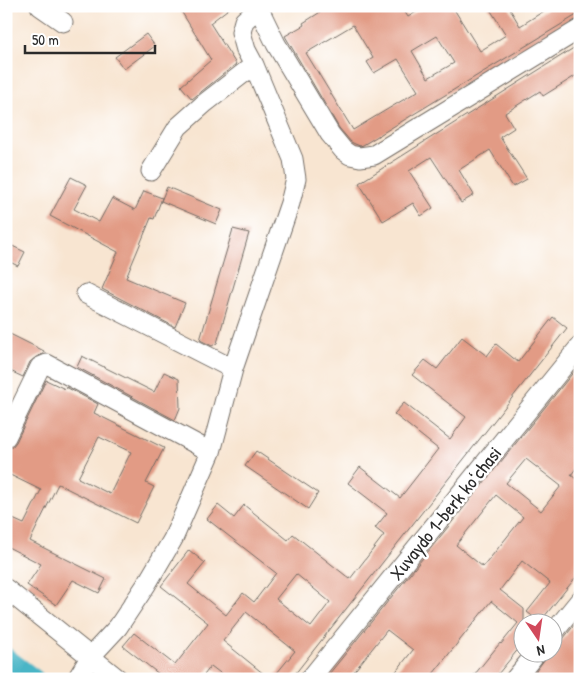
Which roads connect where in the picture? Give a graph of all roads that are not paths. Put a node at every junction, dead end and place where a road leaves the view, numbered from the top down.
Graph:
1 (40, 6) edge
2 (259, 7) edge
3 (63, 22) dead end
4 (580, 29) edge
5 (254, 65) junction
6 (151, 171) dead end
7 (86, 294) dead end
8 (580, 346) edge
9 (233, 369) junction
10 (6, 437) edge
11 (211, 452) junction
12 (6, 589) edge
13 (580, 600) edge
14 (564, 620) edge
15 (91, 656) junction
16 (529, 662) edge
17 (78, 678) edge
18 (118, 679) edge
19 (310, 679) edge
20 (515, 679) edge

1 - 3 street
2 - 4 street
2 - 5 street
5 - 6 street
5 - 9 street
7 - 9 street
8 - 19 street, Xuvaydo 1-berk koʻchasi
9 - 11 street
10 - 11 street
11 - 15 street
12 - 15 street
13 - 14 street
15 - 17 street
15 - 18 street
16 - 20 street

